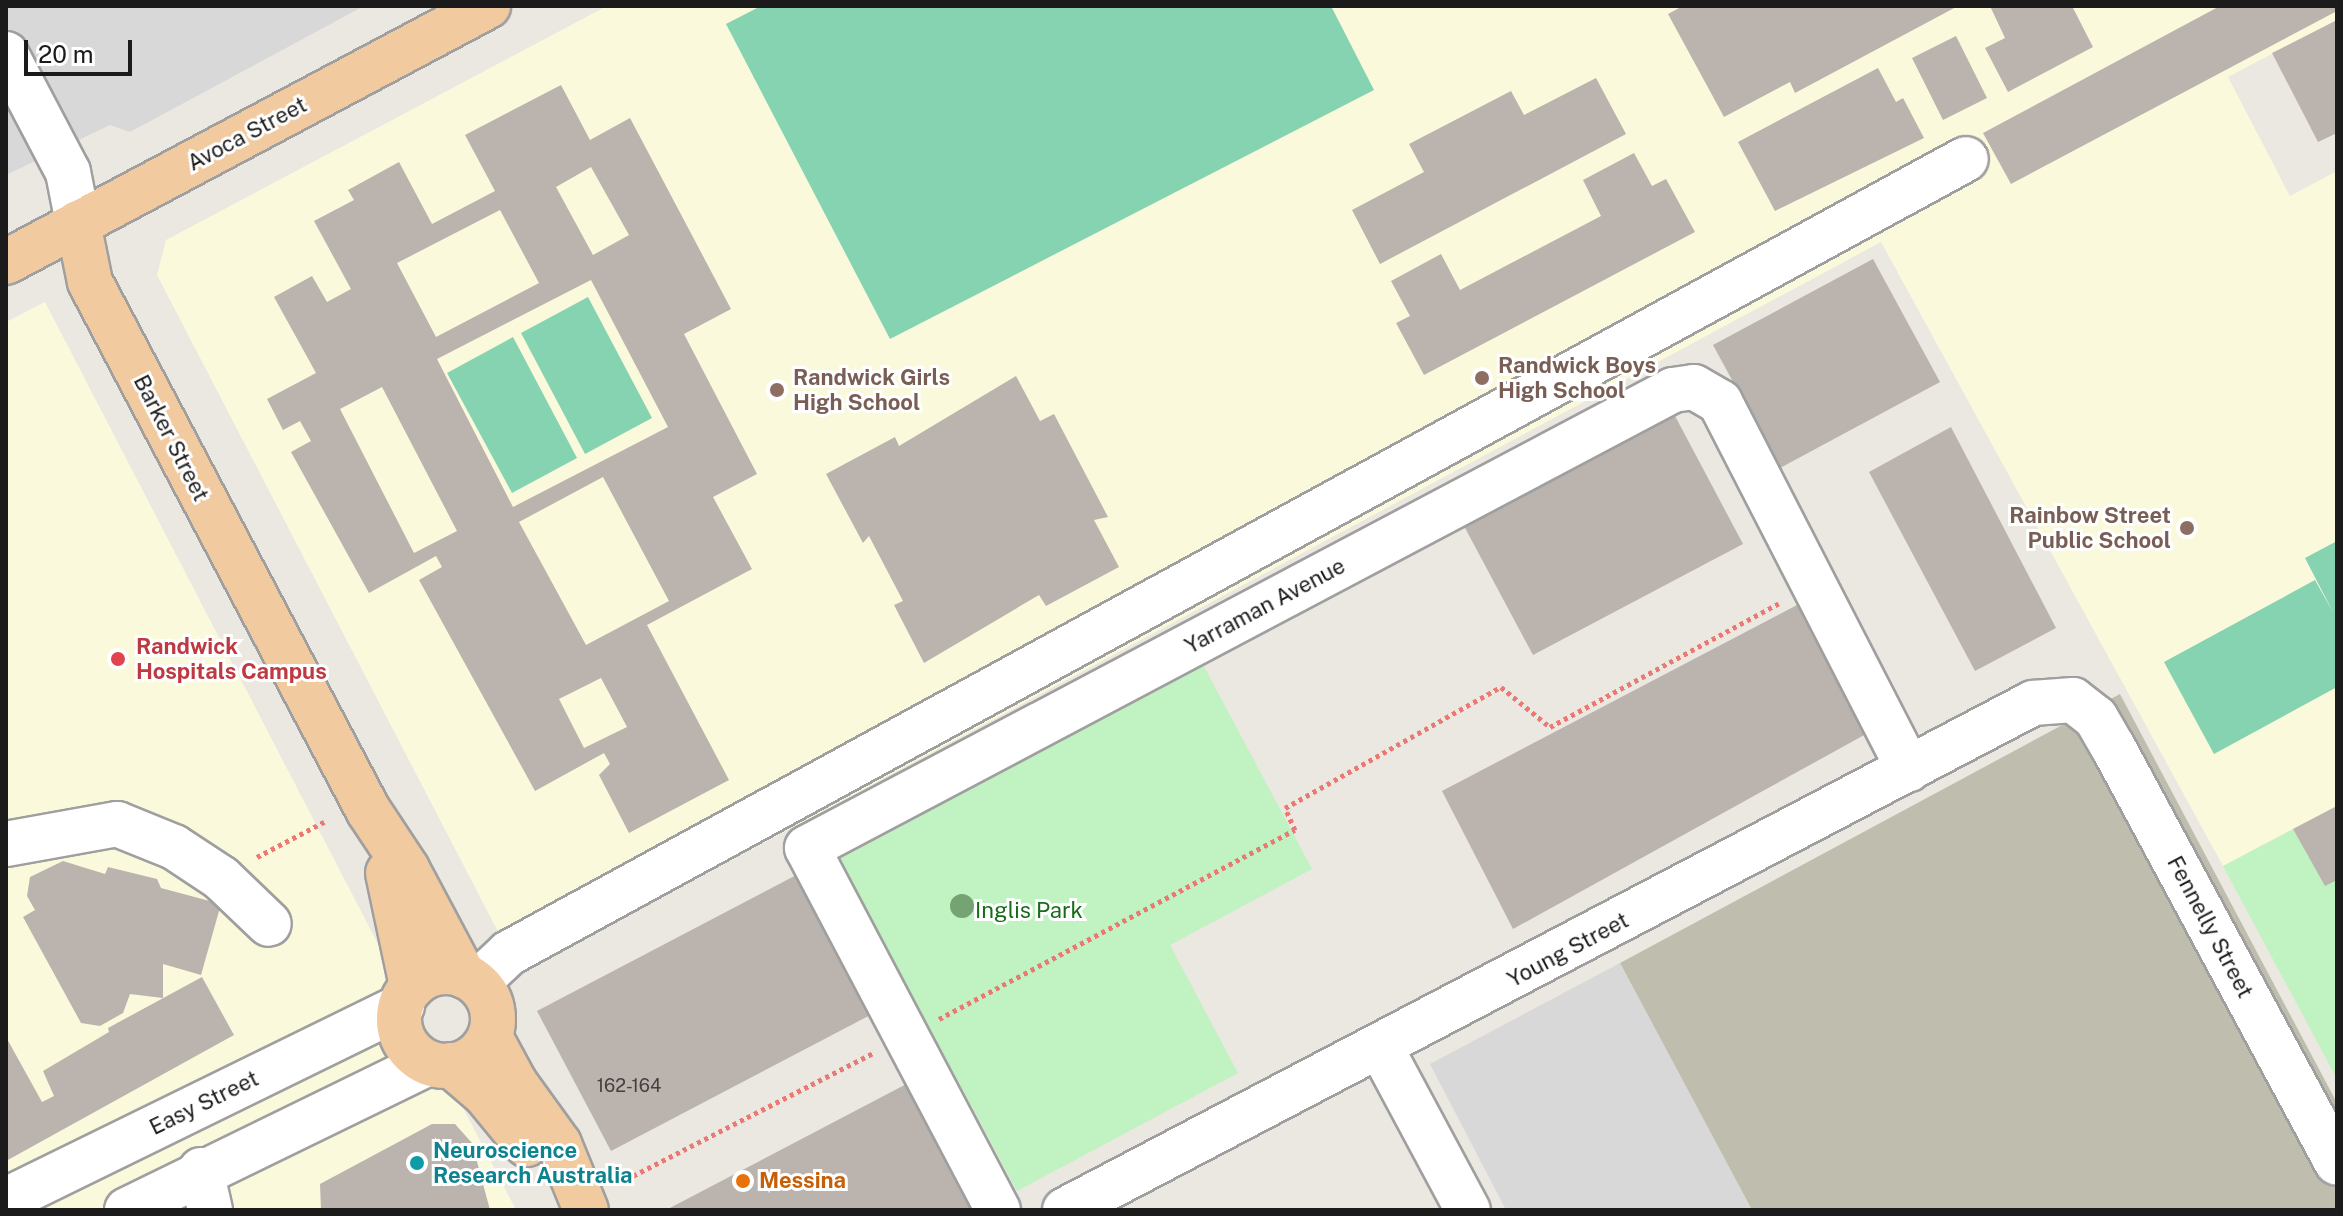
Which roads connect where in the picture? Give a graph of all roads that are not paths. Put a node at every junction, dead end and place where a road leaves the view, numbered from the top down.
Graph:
1 (488, 6) edge
2 (6, 54) edge
3 (1966, 159) dead end
4 (78, 223) junction
5 (6, 262) edge
6 (2073, 700) joint
7 (1909, 769) junction
8 (368, 810) junction
9 (6, 844) edge
10 (269, 924) dead end
11 (470, 979) junction
12 (407, 996) junction
13 (490, 1037) junction
14 (1381, 1048) junction
15 (439, 1064) junction
16 (2337, 1163) edge
17 (205, 1190) edge
18 (600, 1198) edge
19 (6, 1200) edge
20 (127, 1210) edge
21 (562, 1210) edge
22 (998, 1210) edge
23 (1065, 1210) edge
24 (1468, 1210) edge

1 - 4 main road, Avoca Street
2 - 4 street, Barker Street
3 - 11 street
4 - 5 main road, Avoca Street
4 - 8 main road, Barker Street
6 - 7 street, Young Street
6 - 16 street, Fennelly Street
7 - 14 street, Young Street
7 - 22 street, Yarraman Avenue
8 - 11 main road, Barker Street
8 - 12 main road, Barker Street
9 - 10 street
11 - 12 main road
11 - 13 main road
12 - 15 main road
12 - 19 street, Easy Street
13 - 15 main road
13 - 18 main road
14 - 23 street, Young Street
14 - 24 street
15 - 17 street
15 - 21 main road
17 - 20 street

